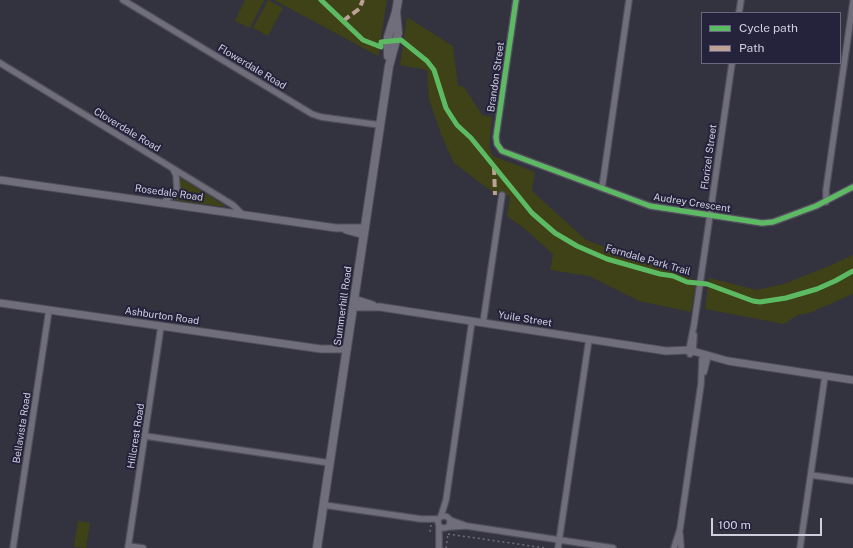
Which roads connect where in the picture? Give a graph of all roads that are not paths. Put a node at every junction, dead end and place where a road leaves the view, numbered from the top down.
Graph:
1 (123, 0) edge
2 (398, 0) edge
3 (516, 0) edge
4 (629, 0) edge
5 (741, 0) edge
6 (853, 2) edge
7 (739, 12) edge
8 (0, 63) edge
9 (732, 64) edge
10 (380, 125) junction
11 (505, 152) joint
12 (172, 168) junction
13 (0, 180) edge
14 (853, 187) edge
15 (602, 188) junction
16 (502, 195) dead end
17 (163, 202) junction
18 (826, 202) junction
19 (242, 214) junction
20 (710, 215) junction
21 (364, 232) junction
22 (0, 303) edge
23 (353, 303) junction
24 (49, 310) junction
25 (472, 321) junction
26 (483, 323) junction
27 (161, 326) junction
28 (589, 339) junction
29 (690, 352) junction
30 (346, 353) junction
31 (705, 358) junction
32 (825, 376) junction
33 (853, 380) edge
34 (145, 436) junction
35 (330, 463) junction
36 (811, 475) junction
37 (853, 481) edge
38 (324, 505) junction
39 (443, 522) junction
40 (680, 529) junction
41 (559, 540) junction
42 (439, 546) edge
43 (128, 547) edge
44 (13, 548) edge
45 (143, 548) edge
46 (317, 548) edge
47 (558, 548) edge
48 (613, 548) edge
49 (674, 548) edge
50 (681, 548) edge
51 (800, 548) edge

1 - 10 street, Flowerdale Road
2 - 10 main road, Summerhill Road
3 - 11 street, Brandon Street
4 - 15 street
5 - 7 street
6 - 18 street
8 - 12 street, Cloverdale Road
9 - 20 street, Florizel Street
10 - 21 main road, Summerhill Road
11 - 15 street, Audrey Crescent
12 - 17 street
12 - 19 street, Cloverdale Road
13 - 17 street, Rosedale Road
14 - 18 street, Audrey Crescent
15 - 20 street, Audrey Crescent
16 - 26 street
17 - 19 street, Rosedale Road
18 - 20 street, Audrey Crescent
19 - 21 street, Rosedale Road
20 - 29 street, Florizel Street
21 - 23 main road, Summerhill Road
22 - 24 street, Ashburton Road
23 - 25 street, Yuile Street
23 - 30 main road, Summerhill Road
24 - 27 street, Ashburton Road
24 - 44 street, Bellavista Road
25 - 26 street, Yuile Street
25 - 39 street
26 - 28 street, Yuile Street
27 - 30 street, Ashburton Road
27 - 34 street, Hillcrest Road
28 - 29 street, Yuile Street
28 - 41 street
29 - 31 street, Yuile Street
30 - 35 main road, Summerhill Road
31 - 32 street, Yuile Street
31 - 40 street
32 - 33 street, Yuile Street
32 - 36 street
34 - 35 street
34 - 43 street, Hillcrest Road
35 - 38 main road, Summerhill Road
36 - 37 street
36 - 51 street
38 - 39 street
38 - 46 main road, Summerhill Road
39 - 41 street
39 - 42 street
40 - 49 street
40 - 50 street
41 - 47 street
41 - 48 street
43 - 45 street

